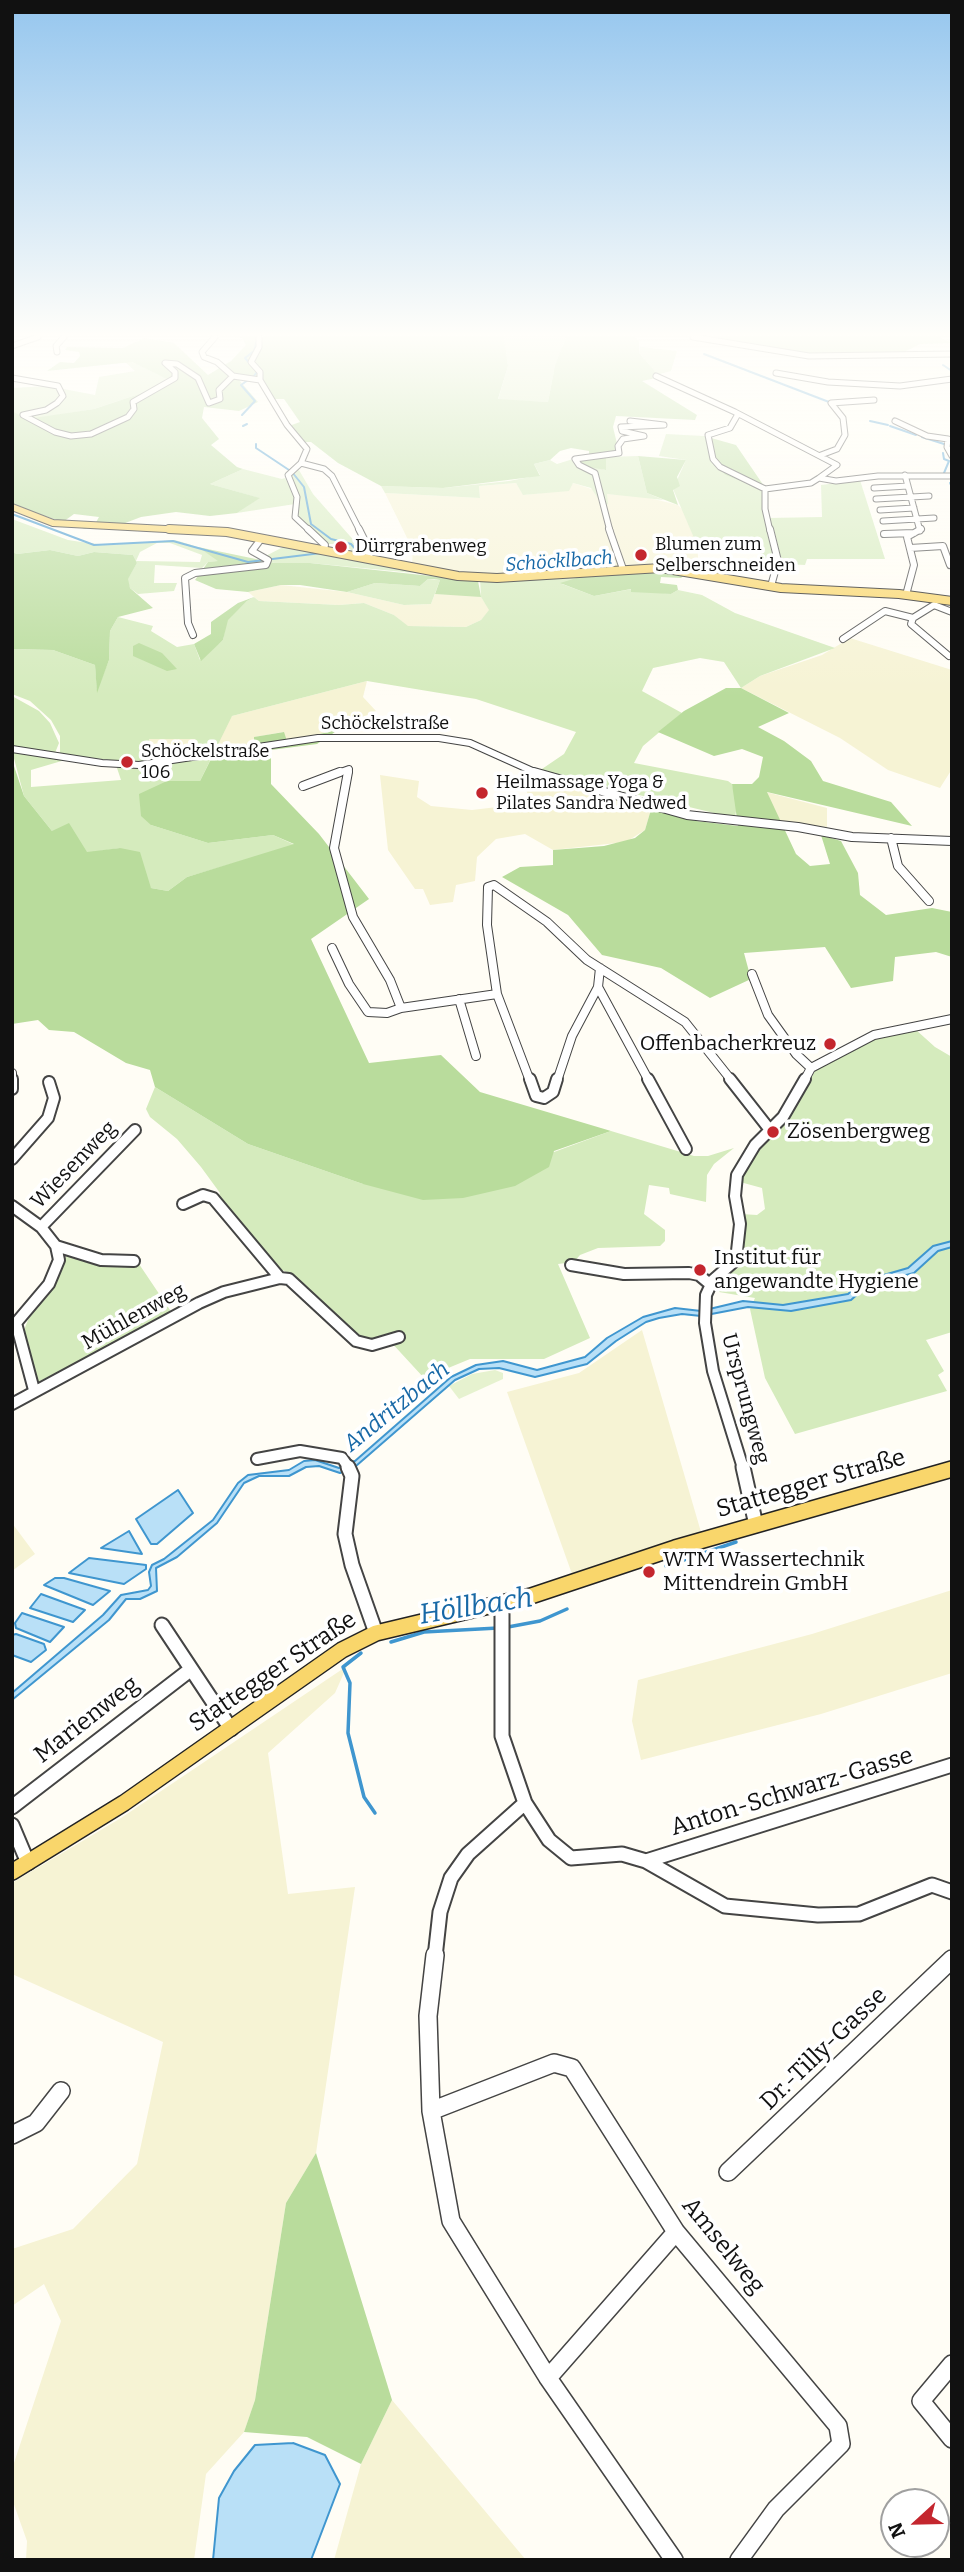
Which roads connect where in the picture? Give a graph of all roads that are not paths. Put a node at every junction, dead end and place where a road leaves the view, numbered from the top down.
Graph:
1 (304, 457) edge
2 (589, 457) edge
3 (713, 457) edge
4 (824, 457) edge
5 (301, 463) junction
6 (951, 474) edge
7 (905, 475) junction
8 (820, 478) junction
9 (908, 486) junction
10 (874, 488) dead end
11 (765, 489) junction
12 (929, 496) dead end
13 (911, 497) junction
14 (876, 499) dead end
15 (12, 507) edge
16 (914, 508) junction
17 (880, 510) dead end
18 (917, 519) junction
19 (934, 519) dead end
20 (883, 520) dead end
21 (914, 533) junction
22 (884, 534) dead end
23 (261, 539) junction
24 (910, 548) junction
25 (324, 550) junction
26 (369, 557) junction
27 (950, 565) edge
28 (623, 569) junction
29 (771, 586) junction
30 (906, 595) junction
31 (952, 601) edge
32 (952, 611) edge
33 (913, 618) junction
34 (193, 635) dead end
35 (843, 639) dead end
36 (949, 656) dead end
37 (12, 749) edge
38 (303, 786) dead end
39 (891, 838) junction
40 (952, 841) edge
41 (929, 901) dead end
42 (332, 948) dead end
43 (600, 968) junction
44 (752, 974) dead end
45 (598, 987) junction
46 (497, 993) junction
47 (459, 999) junction
48 (401, 1008) junction
49 (952, 1019) edge
50 (476, 1056) dead end
51 (811, 1068) junction
52 (12, 1073) edge
53 (49, 1082) dead end
54 (12, 1089) edge
55 (135, 1129) dead end
56 (770, 1130) junction
57 (686, 1149) dead end
58 (12, 1159) edge
59 (183, 1204) dead end
60 (12, 1206) edge
61 (41, 1227) junction
62 (56, 1246) junction
63 (134, 1261) dead end
64 (571, 1265) dead end
65 (280, 1278) junction
66 (711, 1285) junction
67 (14, 1320) edge
68 (394, 1340) dead end
69 (34, 1390) junction
70 (12, 1404) edge
71 (257, 1460) dead end
72 (952, 1469) edge
73 (757, 1525) junction
74 (502, 1604) junction
75 (162, 1625) dead end
76 (376, 1633) junction
77 (190, 1670) junction
78 (231, 1729) junction
79 (952, 1765) edge
80 (525, 1803) junction
81 (12, 1807) edge
82 (12, 1825) edge
83 (646, 1861) junction
84 (29, 1863) junction
85 (12, 1872) edge
86 (952, 1892) edge
87 (952, 1959) edge
88 (61, 2091) dead end
89 (431, 2111) junction
90 (12, 2135) edge
91 (728, 2172) dead end
92 (676, 2232) junction
93 (952, 2364) edge
94 (548, 2378) junction
95 (952, 2439) edge
96 (674, 2560) edge
97 (739, 2560) edge

1 - 5 street
2 - 28 street
3 - 11 street
4 - 8 street
5 - 25 street
5 - 26 street
6 - 7 street
7 - 8 street
7 - 9 street
8 - 11 street
9 - 10 street
9 - 13 street
11 - 29 street
12 - 13 street
13 - 14 street
13 - 16 street
15 - 23 main road
16 - 17 street
16 - 18 street
18 - 19 street
18 - 20 street
18 - 21 street
21 - 22 street
21 - 24 street
23 - 25 main road
23 - 34 street
24 - 27 street
24 - 30 street
25 - 26 main road
26 - 28 main road
28 - 29 main road
29 - 30 main road
30 - 31 main road
32 - 33 street
33 - 35 street
33 - 36 street
37 - 39 street, Schöckelstraße
38 - 48 street
39 - 40 street, Schöckelstraße
39 - 41 street
42 - 48 street
43 - 45 street
43 - 46 street
43 - 56 street
44 - 51 street
45 - 46 street
45 - 57 street
46 - 47 street
47 - 48 street
47 - 50 street
49 - 51 street
51 - 56 street
52 - 54 street
53 - 58 street
55 - 61 street, Wiesenweg
56 - 66 street
59 - 65 street
60 - 61 street
61 - 62 street
62 - 63 street
62 - 67 street
64 - 66 street
65 - 68 street
65 - 69 street, Mühlenweg
66 - 73 street, Ursprungweg
67 - 69 street
69 - 70 street, Mühlenweg
71 - 76 street
72 - 73 main road, Stattegger Straße
73 - 74 main road, Stattegger Straße
74 - 76 main road, Stattegger Straße
74 - 80 street
75 - 77 street
76 - 78 main road, Stattegger Straße
77 - 78 street
77 - 81 street, Marienweg
78 - 84 main road, Stattegger Straße
79 - 83 street, Anton-Schwarz-Gasse
80 - 83 street
80 - 89 street
82 - 84 street
83 - 86 street
84 - 85 main road, Stattegger Straße
87 - 91 street, Dr.-Tilly-Gasse
88 - 90 street
89 - 92 street, Amselweg
89 - 94 street
92 - 94 street
92 - 97 street, Amselweg
93 - 95 street
94 - 96 street

